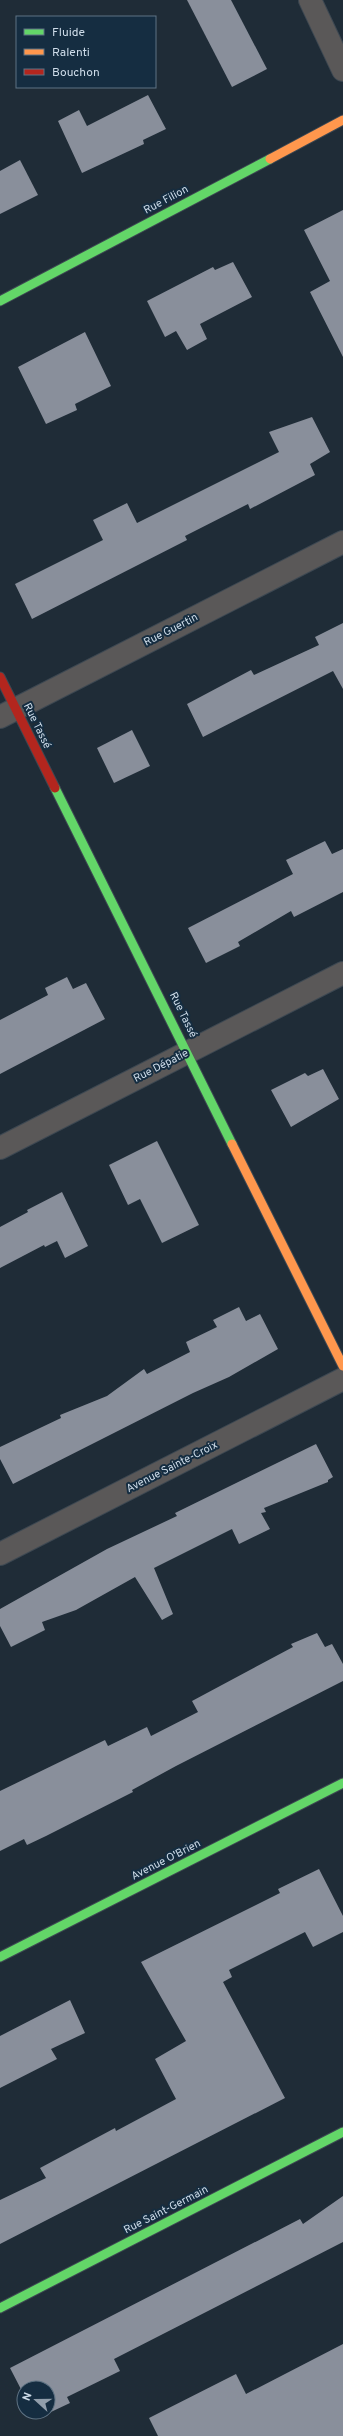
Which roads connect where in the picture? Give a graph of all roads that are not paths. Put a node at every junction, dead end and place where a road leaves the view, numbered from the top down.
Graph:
1 (310, 0) edge
2 (343, 70) edge
3 (343, 120) edge
4 (0, 301) edge
5 (343, 542) edge
6 (0, 677) edge
7 (8, 713) edge
8 (343, 973) edge
9 (188, 1052) junction
10 (0, 1148) edge
11 (343, 1366) edge
12 (343, 1379) edge
13 (0, 1554) edge
14 (343, 1783) edge
15 (0, 1958) edge
16 (343, 2132) edge
17 (0, 2308) edge

1 - 2 street
3 - 4 street, Rue Filion
5 - 7 street, Rue Guertin
6 - 7 street, Rue Tassé
7 - 9 street, Rue Tassé
8 - 9 street, Rue Dépatie
9 - 10 street, Rue Dépatie
9 - 11 street, Rue Tassé
12 - 13 street, Avenue Sainte-Croix
14 - 15 street, Avenue O'Brien
16 - 17 street, Rue Saint-Germain

